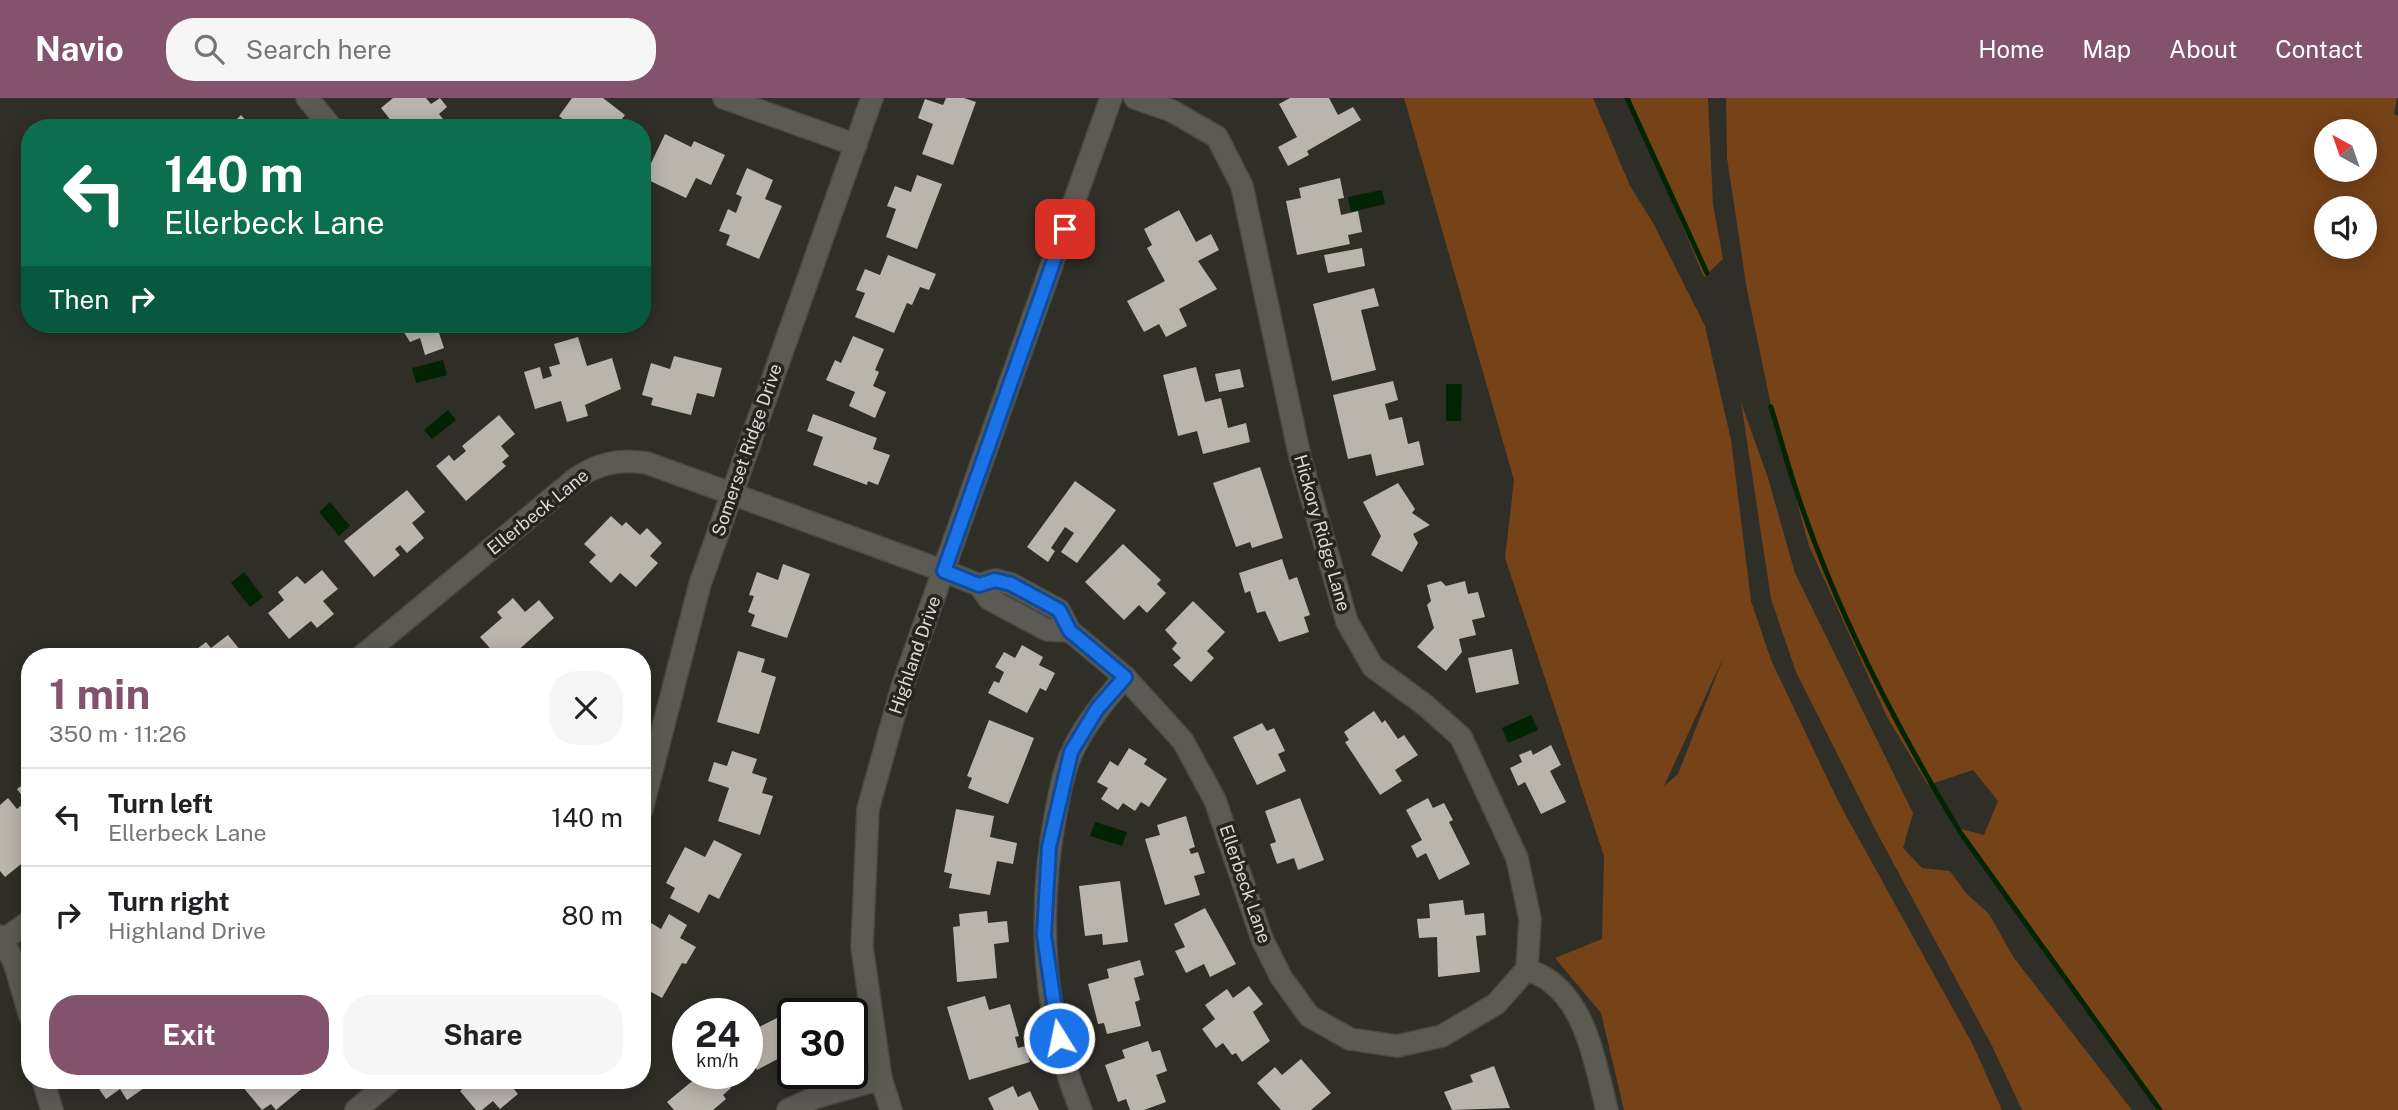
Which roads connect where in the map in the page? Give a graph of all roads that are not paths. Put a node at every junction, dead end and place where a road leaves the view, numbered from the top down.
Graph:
1 (307, 98) edge
2 (724, 98) edge
3 (872, 98) edge
4 (1111, 98) edge
5 (1135, 98) edge
6 (324, 119) edge
7 (856, 145) junction
8 (732, 493) junction
9 (944, 571) junction
10 (372, 648) edge
11 (1125, 677) junction
12 (651, 774) edge
13 (21, 926) edge
14 (2, 938) edge
15 (1527, 969) junction
16 (21, 982) edge
17 (881, 1079) junction
18 (46, 1089) edge
19 (381, 1089) edge
20 (52, 1110) edge
21 (356, 1110) edge
22 (788, 1110) edge
23 (891, 1110) edge
24 (1081, 1110) edge
25 (1607, 1110) edge

1 - 6 street
2 - 7 street
3 - 7 street, Somerset Ridge Drive
4 - 9 street, Highland Drive
5 - 15 street, Hickory Ridge Lane
7 - 8 street, Somerset Ridge Drive
8 - 9 street, Ellerbeck Lane
8 - 10 street, Ellerbeck Lane
8 - 12 street, Somerset Ridge Drive
9 - 11 street, Ellerbeck Lane
9 - 17 street, Highland Drive
11 - 15 street, Ellerbeck Lane
11 - 24 street
13 - 14 street
14 - 16 street
15 - 25 street
17 - 22 street
17 - 23 street, Highland Drive
18 - 20 street
19 - 21 street

